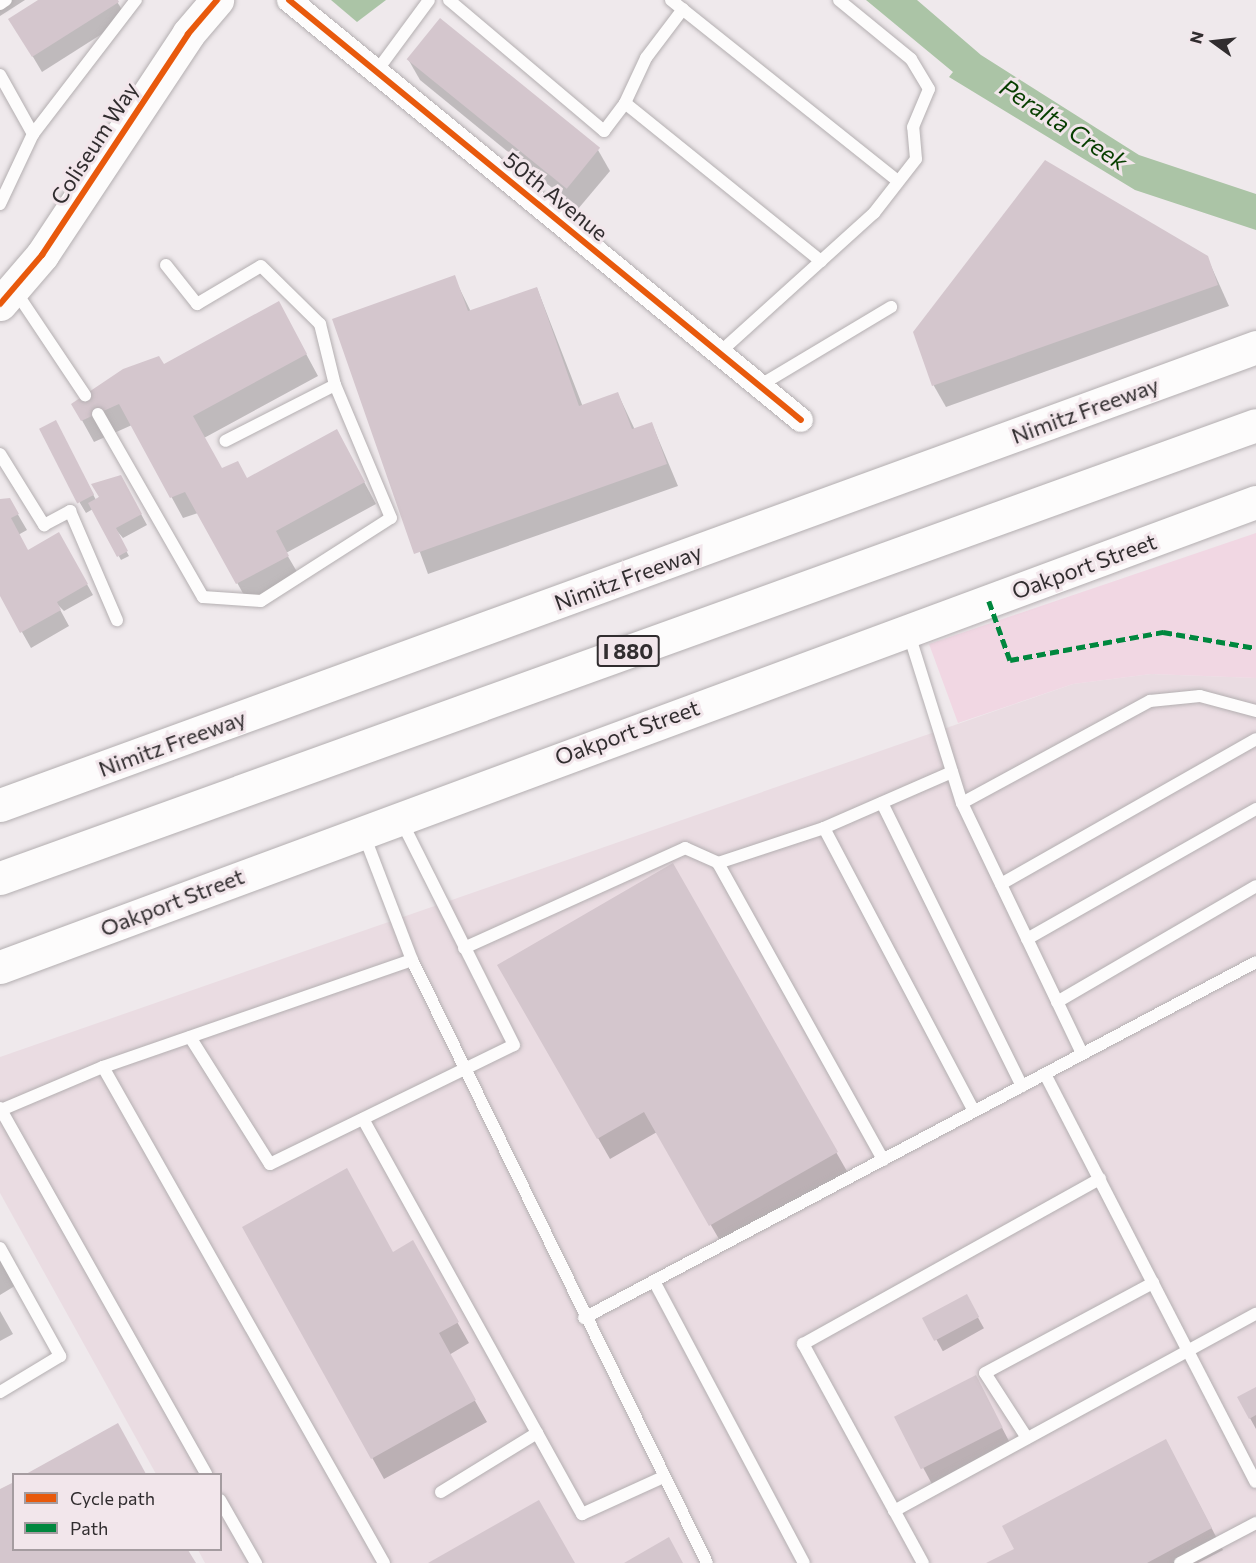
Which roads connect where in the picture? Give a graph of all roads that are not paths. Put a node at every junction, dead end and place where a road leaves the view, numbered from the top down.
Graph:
1 (6, 0) edge
2 (136, 0) edge
3 (217, 0) edge
4 (289, 0) edge
5 (429, 0) edge
6 (449, 0) edge
7 (671, 0) edge
8 (839, 0) edge
9 (0, 4) edge
10 (683, 9) junction
11 (376, 72) junction
12 (0, 75) edge
13 (624, 103) junction
14 (33, 134) junction
15 (898, 181) junction
16 (0, 204) edge
17 (821, 261) junction
18 (166, 266) dead end
19 (7, 296) edge
20 (891, 307) dead end
21 (1256, 347) edge
22 (719, 353) junction
23 (335, 385) junction
24 (759, 386) junction
25 (85, 395) dead end
26 (98, 414) dead end
27 (801, 420) dead end
28 (1256, 425) edge
29 (225, 441) dead end
30 (0, 454) edge
31 (1256, 502) edge
32 (117, 620) dead end
33 (907, 629) junction
34 (1256, 711) edge
35 (1256, 739) edge
36 (952, 772) junction
37 (39, 792) junction
38 (0, 795) edge
39 (882, 803) junction
40 (962, 803) junction
41 (0, 805) edge
42 (1256, 808) edge
43 (400, 816) junction
44 (824, 828) junction
45 (362, 831) junction
46 (718, 863) junction
47 (0, 878) edge
48 (1001, 884) junction
49 (1256, 886) edge
50 (1027, 939) junction
51 (464, 948) junction
52 (412, 960) junction
53 (1256, 962) edge
54 (0, 967) edge
55 (1057, 1002) junction
56 (190, 1037) junction
57 (1082, 1054) junction
58 (103, 1067) junction
59 (465, 1069) junction
60 (1045, 1074) junction
61 (1022, 1086) junction
62 (1, 1109) edge
63 (974, 1111) junction
64 (363, 1119) junction
65 (883, 1160) junction
66 (1100, 1179) junction
67 (0, 1248) edge
68 (654, 1281) junction
69 (1153, 1283) junction
70 (1256, 1314) edge
71 (584, 1318) junction
72 (1188, 1349) junction
73 (0, 1392) edge
74 (537, 1432) junction
75 (1027, 1438) junction
76 (205, 1473) edge
77 (661, 1478) junction
78 (1256, 1482) edge
79 (441, 1492) dead end
80 (222, 1504) edge
81 (894, 1511) junction
82 (1256, 1523) edge
83 (256, 1563) edge
84 (384, 1563) edge
85 (706, 1563) edge
86 (804, 1563) edge
87 (923, 1563) edge
88 (1180, 1563) edge

1 - 9 lane
2 - 14 lane
3 - 19 main road, Coliseum Way
4 - 11 street, 50th Avenue
5 - 11 lane
6 - 13 lane
7 - 10 lane
8 - 15 lane
10 - 13 lane
10 - 15 lane
11 - 22 street, 50th Avenue
12 - 14 lane
13 - 17 lane
14 - 16 lane
15 - 17 lane
17 - 22 lane
18 - 23 lane
19 - 25 lane
20 - 24 lane
21 - 37 main road, Nimitz Freeway
22 - 24 street, 50th Avenue
23 - 26 lane
23 - 29 lane
24 - 27 street, 50th Avenue
28 - 47 main road, I 880
30 - 32 lane
31 - 33 main road, Oakport Street
33 - 36 lane
33 - 43 main road, Oakport Street
34 - 40 lane
35 - 48 lane
36 - 39 lane
36 - 40 lane
37 - 38 main road
37 - 41 main road, Nimitz Freeway
39 - 44 lane
39 - 61 lane
40 - 48 lane
42 - 50 lane
43 - 45 main road, Oakport Street
43 - 51 lane
44 - 46 lane
44 - 63 lane
45 - 52 lane
45 - 54 main road, Oakport Street
46 - 51 lane
46 - 65 lane
48 - 50 lane
49 - 55 lane
50 - 55 lane
51 - 59 lane
52 - 56 lane
52 - 59 lane
53 - 57 lane
55 - 57 lane
56 - 58 lane
56 - 64 lane
57 - 60 lane
58 - 62 lane
58 - 84 lane
59 - 64 lane
59 - 71 lane
60 - 61 lane
60 - 66 lane
61 - 63 lane
62 - 76 lane
63 - 65 lane
64 - 74 lane
65 - 68 lane
66 - 69 lane
66 - 81 lane
67 - 73 lane
68 - 71 lane
68 - 86 lane
69 - 72 lane
69 - 75 lane
70 - 72 lane
71 - 77 lane
72 - 75 lane
72 - 78 lane
74 - 77 lane
74 - 79 lane
75 - 81 lane
77 - 85 lane
80 - 83 lane
81 - 87 lane
82 - 88 lane

